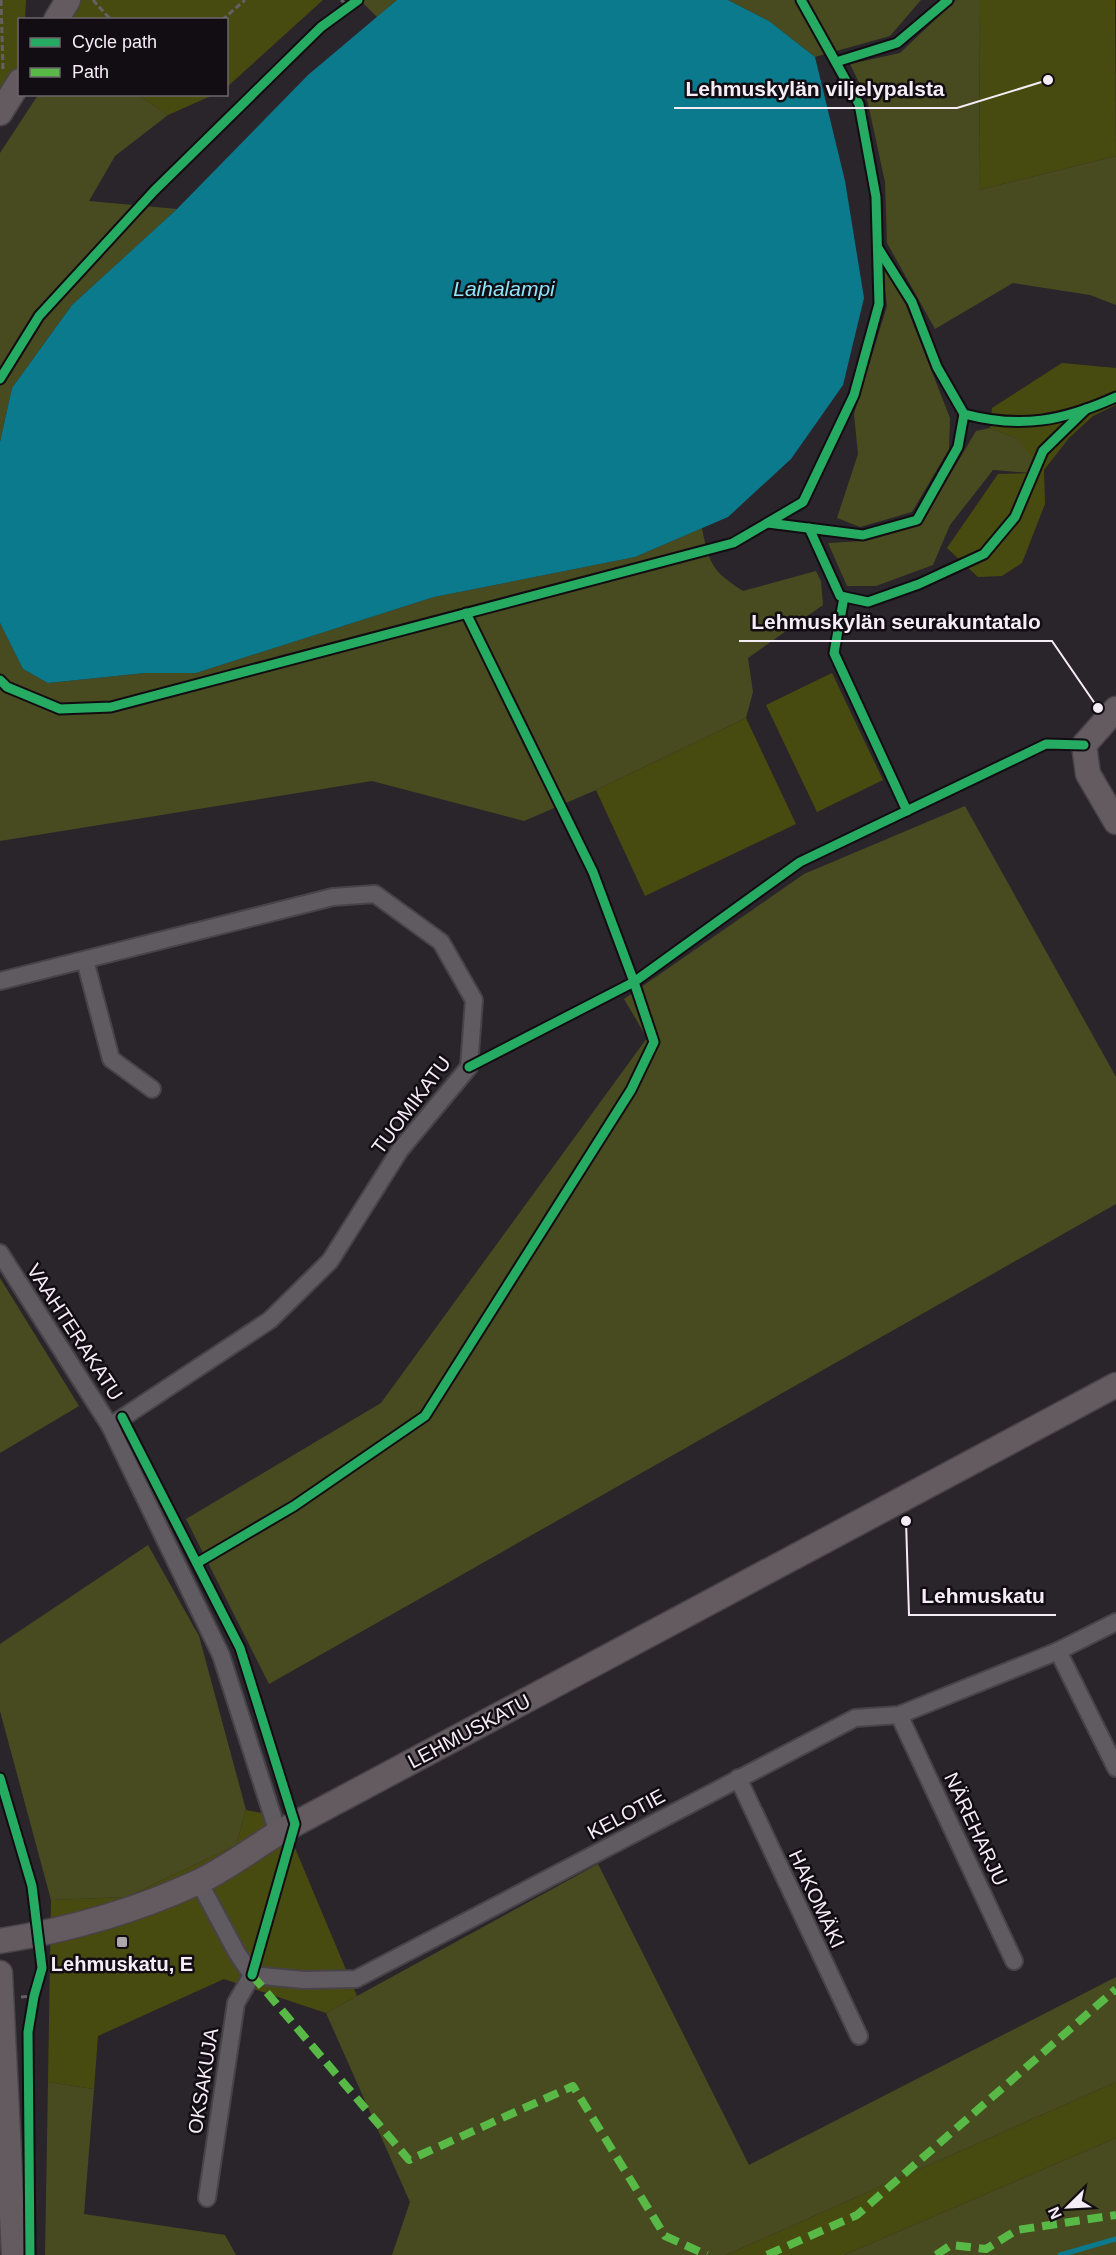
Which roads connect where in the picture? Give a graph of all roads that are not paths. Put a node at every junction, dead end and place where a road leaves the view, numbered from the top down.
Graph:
1 (68, 0) edge
2 (57, 18) edge
3 (18, 84) edge
4 (0, 113) edge
5 (1116, 709) edge
6 (1116, 822) edge
7 (85, 960) junction
8 (0, 981) edge
9 (152, 1089) dead end
10 (0, 1253) edge
11 (1116, 1385) edge
12 (110, 1426) junction
13 (1116, 1622) edge
14 (1058, 1651) junction
15 (899, 1715) junction
16 (1116, 1768) edge
17 (738, 1779) junction
18 (278, 1833) junction
19 (199, 1882) junction
20 (0, 1941) edge
21 (1014, 1962) dead end
22 (0, 1972) edge
23 (252, 1974) junction
24 (859, 2037) dead end
25 (207, 2198) dead end
26 (14, 2255) edge

1 - 2 street
3 - 4 street
5 - 6 street
7 - 8 street, TUOMIKATU
7 - 9 street
7 - 12 street, TUOMIKATU
10 - 12 street, VAAHTERAKATU
11 - 18 street, LEHMUSKATU
12 - 18 street, VAAHTERAKATU
13 - 14 street, KELOTIE
14 - 15 street, KELOTIE
14 - 16 street
15 - 17 street, KELOTIE
15 - 21 street, NÄREHARJU
17 - 23 street, KELOTIE
17 - 24 street, HAKOMÄKI
18 - 19 street, LEHMUSKATU
19 - 20 street, LEHMUSKATU
19 - 23 street
22 - 26 street
23 - 25 street, OKSAKUJA

